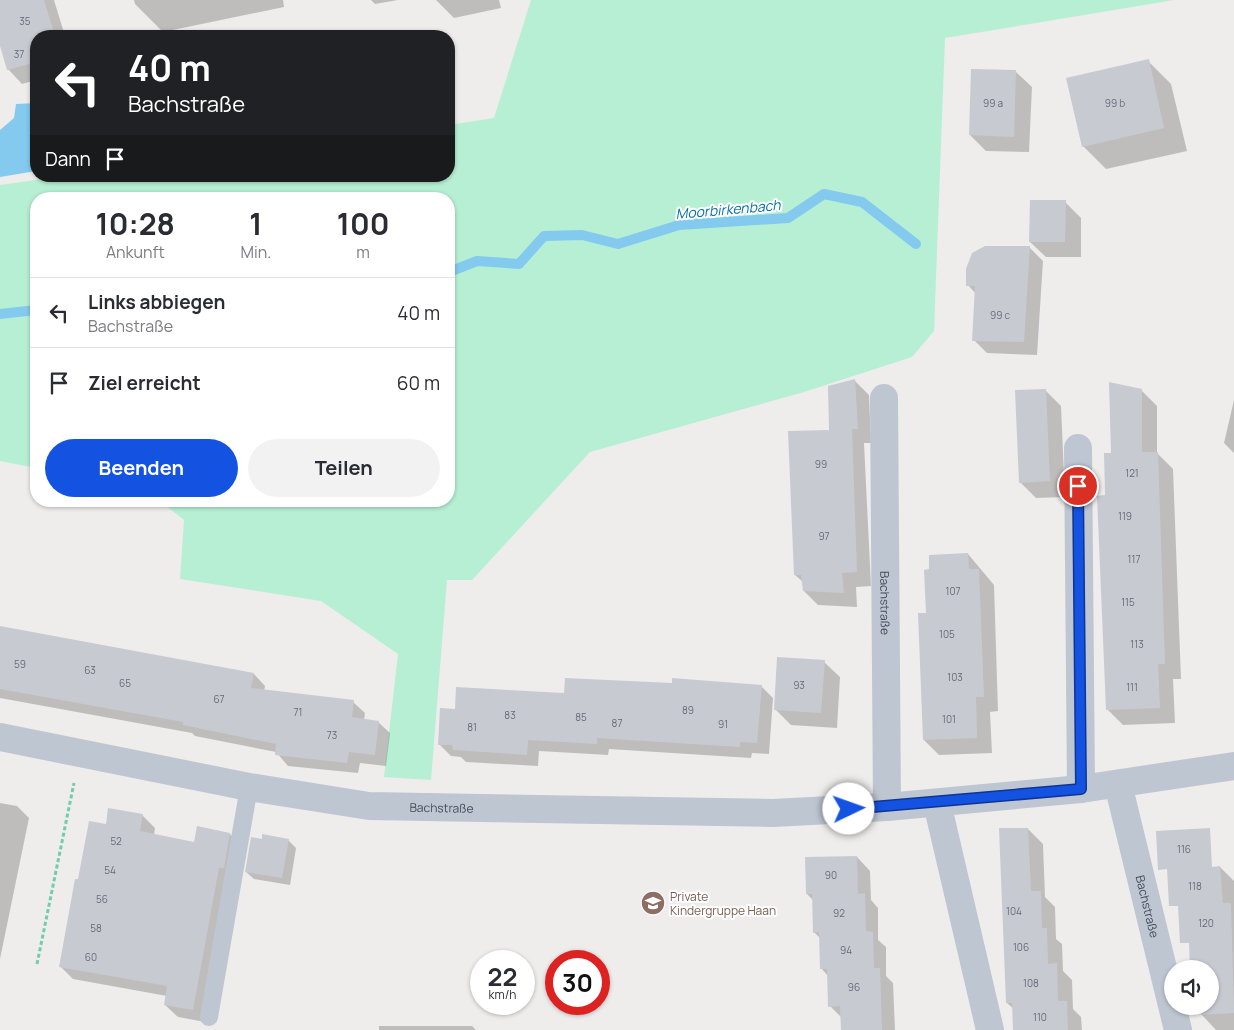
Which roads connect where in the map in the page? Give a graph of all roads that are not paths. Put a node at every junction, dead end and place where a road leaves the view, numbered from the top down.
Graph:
1 (884, 398) dead end
2 (1078, 448) dead end
3 (0, 737) edge
4 (1234, 766) edge
5 (1118, 784) junction
6 (249, 788) junction
7 (1081, 789) junction
8 (937, 803) junction
9 (887, 807) junction
10 (209, 1017) dead end
11 (990, 1030) edge
12 (1178, 1030) edge

1 - 9 street, Bachstraße
2 - 7 street
3 - 6 street, Bachstraße
4 - 5 street, Bachstraße
5 - 7 street, Bachstraße
5 - 12 street, Bachstraße
6 - 9 street, Bachstraße
6 - 10 lane
7 - 8 street, Bachstraße
8 - 9 street, Bachstraße
8 - 11 street

